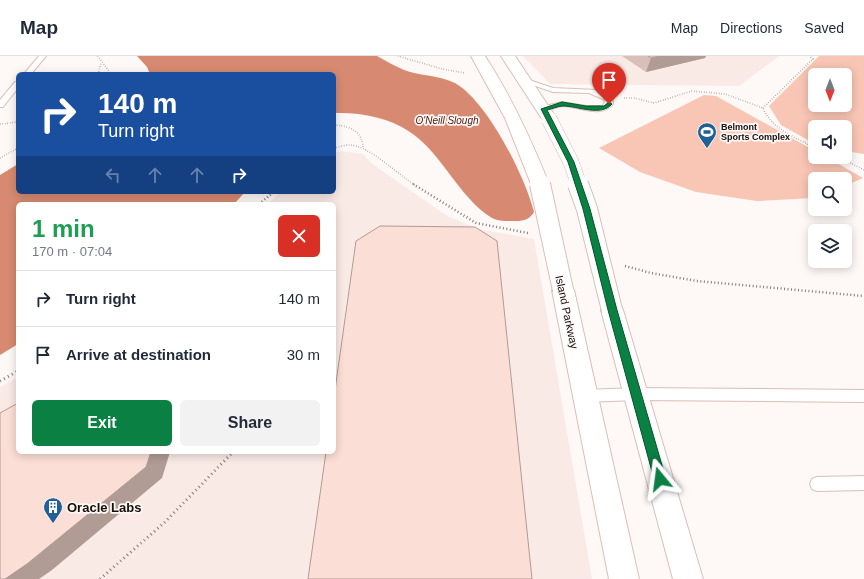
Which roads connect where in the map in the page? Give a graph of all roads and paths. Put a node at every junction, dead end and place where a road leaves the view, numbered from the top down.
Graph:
1 (42, 56) edge
2 (98, 56) edge
3 (398, 56) edge
4 (478, 56) edge
5 (508, 56) edge
6 (809, 56) edge
7 (101, 63) junction
8 (29, 72) edge
9 (99, 72) edge
10 (109, 72) edge
11 (465, 73) dead end
12 (526, 81) junction
13 (16, 86) edge
14 (609, 99) junction
15 (0, 105) edge
16 (763, 108) junction
17 (546, 114) junction
18 (16, 122) edge
19 (0, 124) edge
20 (336, 125) edge
21 (808, 144) edge
22 (16, 149) edge
23 (363, 149) dead end
24 (0, 158) edge
25 (852, 164) edge
26 (864, 170) edge
27 (272, 194) edge
28 (262, 202) edge
29 (16, 372) edge
30 (0, 381) edge
31 (636, 394) junction
32 (585, 396) junction
33 (864, 396) edge
34 (231, 454) edge
35 (864, 483) edge
36 (817, 484) dead end
37 (100, 579) edge
38 (624, 579) edge
39 (688, 579) edge

1 - 8 lane
2 - 7 path
3 - 11 path
4 - 32 street, Island Parkway, bridge
5 - 12 street
6 - 16 path
7 - 9 path
7 - 10 path
12 - 14 lane
12 - 17 street
13 - 15 lane
14 - 16 path
14 - 17 lane
16 - 21 path
17 - 31 street, bridge
18 - 19 path
20 - 23 path
22 - 24 path
25 - 26 path
27 - 28 path
29 - 30 path
31 - 32 lane
31 - 33 lane
31 - 39 street
32 - 38 street, Island Parkway
34 - 37 path
35 - 36 lane

